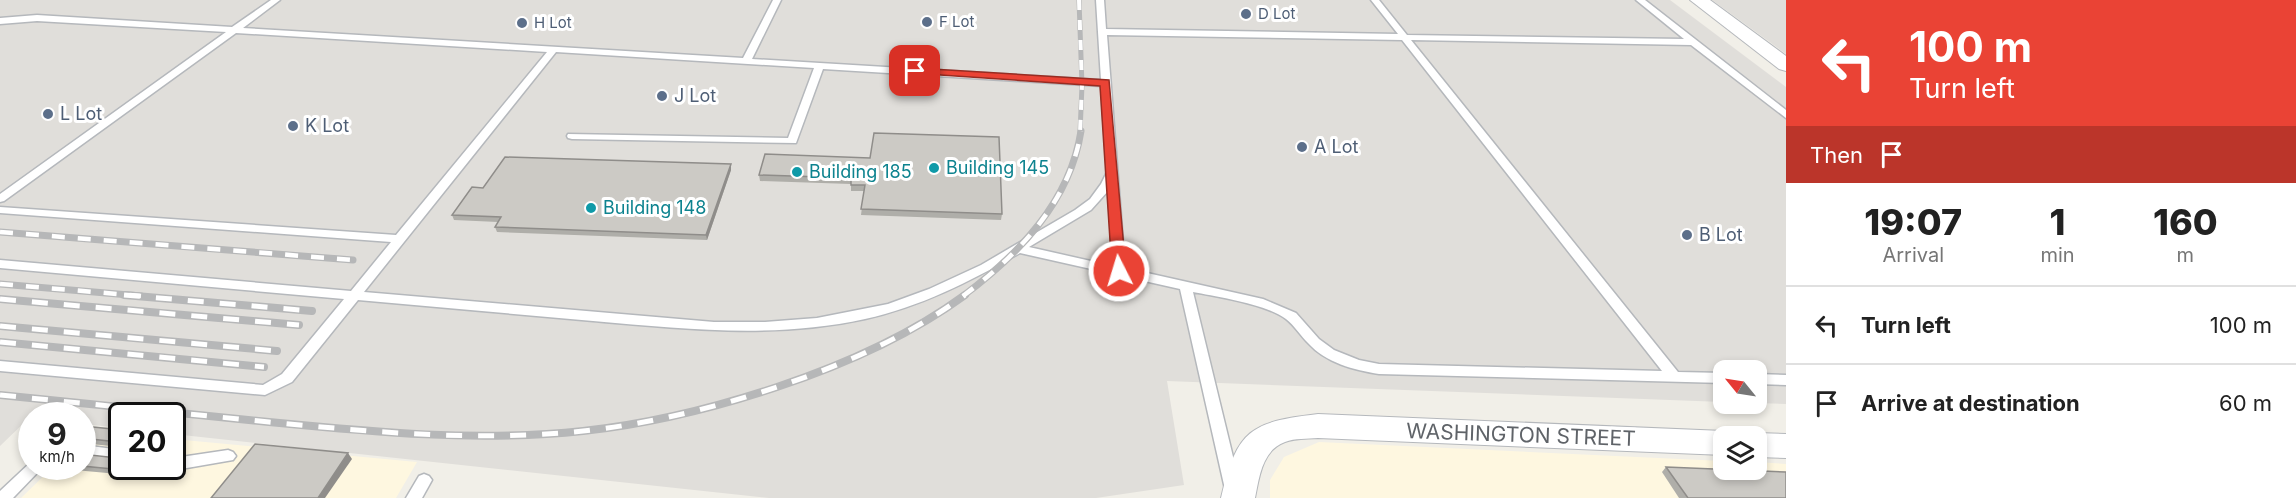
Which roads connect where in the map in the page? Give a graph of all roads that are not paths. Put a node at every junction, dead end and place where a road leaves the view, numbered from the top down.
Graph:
1 (276, 0) edge
2 (777, 0) edge
3 (1100, 0) edge
4 (1375, 0) edge
5 (1640, 0) edge
6 (1699, 0) edge
7 (0, 21) edge
8 (235, 30) junction
9 (1102, 32) junction
10 (1403, 36) junction
11 (1693, 42) junction
12 (554, 49) junction
13 (746, 61) junction
14 (820, 65) junction
15 (1786, 65) edge
16 (1105, 83) junction
17 (1786, 115) edge
18 (572, 136) dead end
19 (1111, 173) junction
20 (0, 199) edge
21 (0, 210) edge
22 (399, 239) junction
23 (1019, 249) junction
24 (0, 264) edge
25 (1119, 271) junction
26 (1185, 285) junction
27 (352, 296) junction
28 (0, 366) edge
29 (1674, 377) junction
30 (1713, 378) edge
31 (1767, 379) edge
32 (1786, 380) edge
33 (1713, 443) edge
34 (1767, 445) edge
35 (1786, 446) edge
36 (228, 456) dead end
37 (186, 460) edge
38 (21, 480) edge
39 (424, 480) dead end
40 (5, 497) edge
41 (414, 498) edge
42 (1236, 498) edge

1 - 8 lane
2 - 13 lane
3 - 9 lane
4 - 10 lane
5 - 11 lane
6 - 15 street
7 - 8 lane
8 - 12 lane
8 - 20 lane
9 - 10 lane
9 - 16 lane
10 - 11 lane
10 - 29 lane
11 - 17 lane
12 - 13 lane
12 - 22 lane
13 - 14 lane
14 - 16 lane
14 - 18 lane
16 - 19 lane
19 - 23 lane
19 - 25 lane
21 - 22 lane
22 - 27 lane
23 - 25 lane
23 - 27 lane
24 - 27 lane
25 - 26 lane
26 - 29 lane
26 - 42 lane
27 - 28 lane
29 - 30 lane
31 - 32 lane
33 - 42 street, WASHINGTON STREET
34 - 35 street
36 - 37 lane
38 - 40 lane
39 - 41 lane

